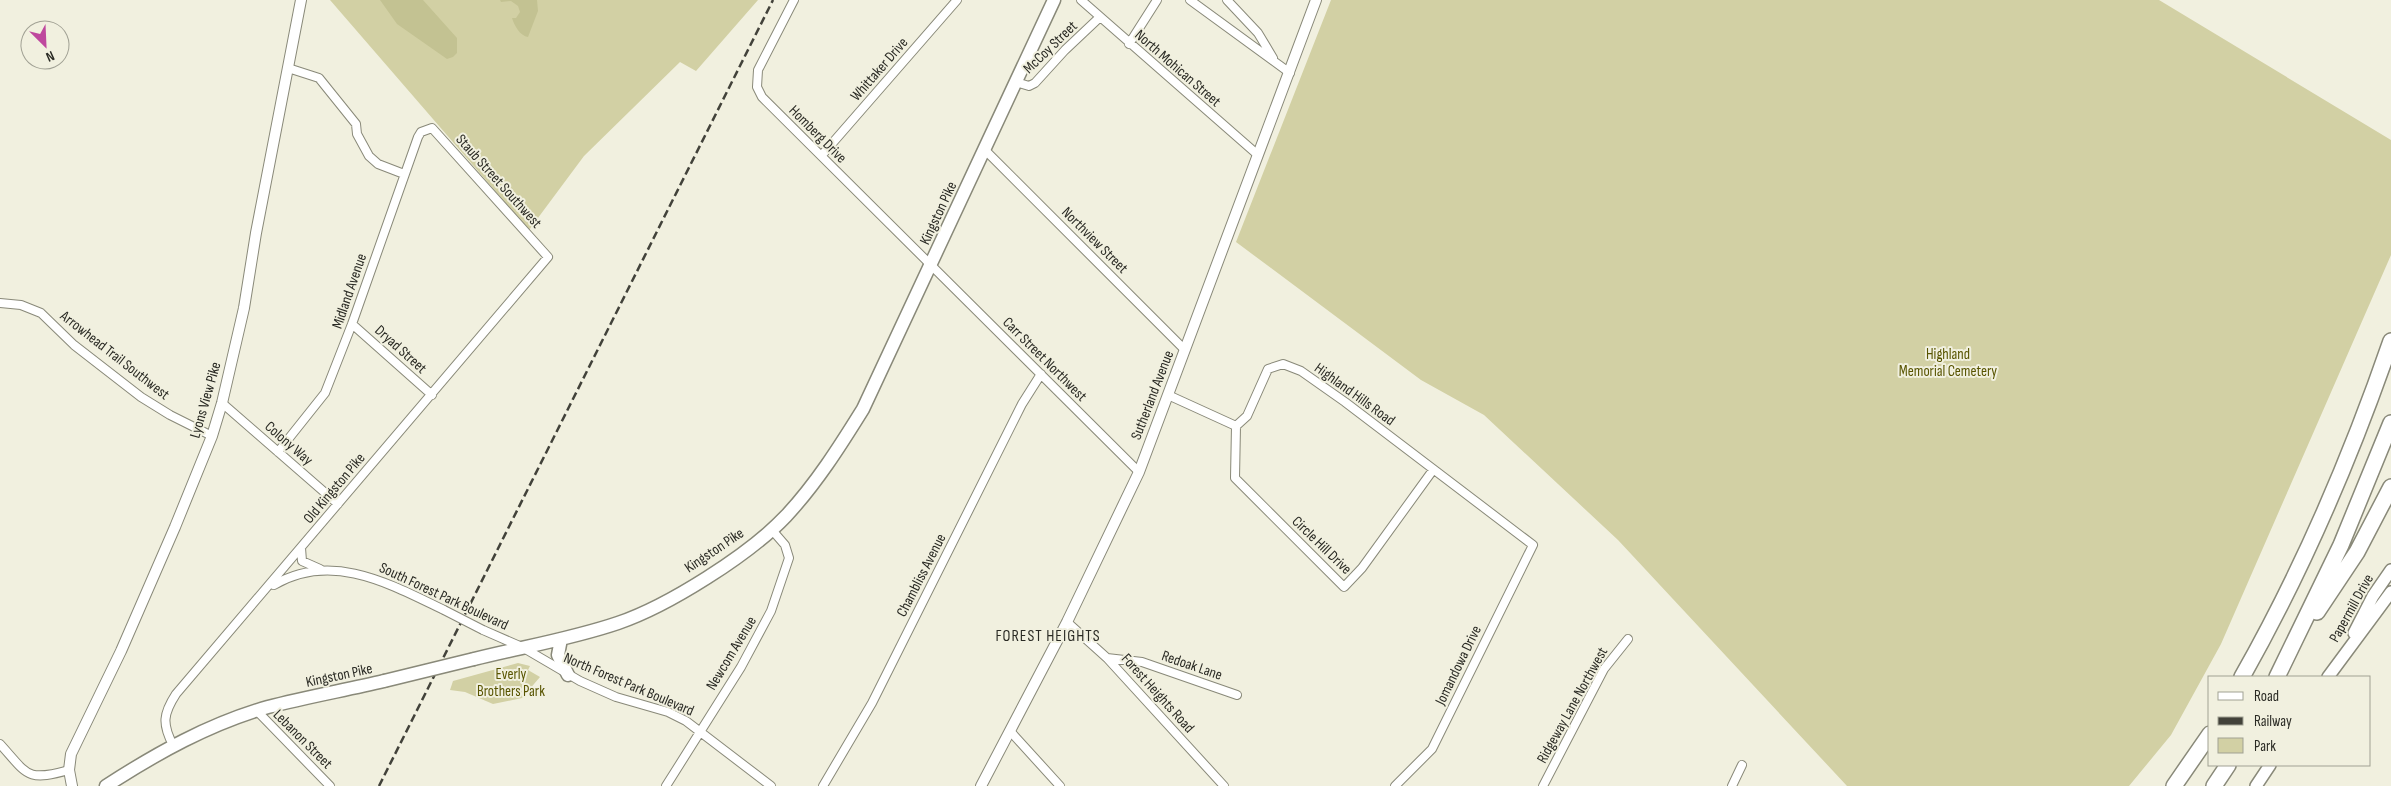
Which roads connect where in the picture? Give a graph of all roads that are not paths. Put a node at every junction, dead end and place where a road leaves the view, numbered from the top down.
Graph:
1 (301, 0) edge
2 (794, 0) edge
3 (957, 0) edge
4 (1054, 0) edge
5 (1081, 0) edge
6 (1157, 0) edge
7 (1190, 0) edge
8 (1227, 0) edge
9 (1316, 0) edge
10 (1100, 17) junction
11 (1130, 44) junction
12 (1275, 62) junction
13 (288, 68) junction
14 (1290, 73) junction
15 (1016, 82) junction
16 (426, 129) joint
17 (985, 150) junction
18 (822, 155) junction
19 (1258, 155) junction
20 (404, 174) junction
21 (548, 257) joint
22 (932, 266) junction
23 (0, 303) edge
24 (352, 324) junction
25 (2391, 342) edge
26 (1185, 350) junction
27 (1041, 374) junction
28 (432, 395) junction
29 (1168, 395) junction
30 (222, 402) junction
31 (2391, 422) edge
32 (1236, 426) junction
33 (212, 436) junction
34 (278, 452) junction
35 (1433, 470) junction
36 (1139, 472) junction
37 (2391, 488) edge
38 (338, 504) junction
39 (772, 530) junction
40 (1533, 545) joint
41 (301, 548) junction
42 (324, 570) junction
43 (2391, 570) edge
44 (268, 588) junction
45 (2391, 592) edge
46 (1067, 622) junction
47 (1628, 638) dead end
48 (561, 639) junction
49 (522, 647) junction
50 (2287, 656) junction
51 (1107, 658) junction
52 (2339, 661) junction
53 (568, 675) junction
54 (2243, 676) edge
55 (2277, 676) edge
56 (2329, 676) edge
57 (1237, 695) dead end
58 (257, 711) junction
59 (700, 730) junction
60 (1010, 731) junction
61 (2208, 737) edge
62 (0, 744) edge
63 (174, 745) junction
64 (1742, 764) dead end
65 (2227, 766) edge
66 (2269, 766) edge
67 (69, 770) junction
68 (72, 786) edge
69 (106, 786) edge
70 (330, 786) edge
71 (666, 786) edge
72 (771, 786) edge
73 (823, 786) edge
74 (982, 786) edge
75 (1060, 786) edge
76 (1224, 786) edge
77 (1394, 786) edge
78 (1543, 786) edge
79 (1732, 786) edge
80 (2174, 786) edge
81 (2214, 786) edge
82 (2256, 786) edge

1 - 13 street, Lyons View Pike
2 - 18 street, Homberg Drive
3 - 18 street, Whittaker Drive
4 - 15 main road, Kingston Pike
5 - 10 street, North Mohican Street
6 - 11 street
7 - 12 street
8 - 12 street
9 - 14 street, Sutherland Avenue
10 - 11 street, North Mohican Street
10 - 15 street, McCoy Street
11 - 19 street, North Mohican Street
12 - 14 street
13 - 20 street
13 - 30 street, Lyons View Pike
14 - 19 street, Sutherland Avenue
15 - 17 main road, Kingston Pike
16 - 20 street, Midland Avenue
16 - 21 street, Staub Street Southwest
17 - 22 main road, Kingston Pike
17 - 26 street, Northview Street
18 - 22 street, Homberg Drive
19 - 26 street, Sutherland Avenue
20 - 24 street, Midland Avenue
21 - 28 street, Old Kingston Pike
22 - 27 street, Carr Street Northwest
22 - 39 main road, Kingston Pike
23 - 33 street, Arrowhead Trail Southwest
24 - 28 street, Dryad Street
24 - 34 street, Midland Avenue
25 - 54 highway
26 - 29 street, Sutherland Avenue
27 - 36 street, Carr Street Northwest
27 - 73 street, Chambliss Avenue
28 - 38 street, Old Kingston Pike
29 - 32 street
29 - 36 street, Sutherland Avenue
30 - 33 street, Lyons View Pike
30 - 34 street, Colony Way
31 - 50 highway
32 - 35 street, Highland Hills Road
32 - 35 street, Circle Hill Drive
33 - 67 street, Lyons View Pike
34 - 38 street, Colony Way
35 - 40 street, Highland Hills Road
36 - 46 street, Sutherland Avenue
37 - 50 highway
38 - 41 street, Old Kingston Pike
39 - 48 main road, Kingston Pike
39 - 59 street, Newcom Avenue
40 - 77 street, Jomandowa Drive
41 - 42 street, South Forest Park Boulevard
41 - 44 street, Old Kingston Pike
42 - 44 street, South Forest Park Boulevard
42 - 49 street, South Forest Park Boulevard, bridge
43 - 52 main road, Papermill Drive
44 - 63 street, Old Kingston Pike
45 - 52 main road, Papermill Drive
46 - 51 street, Forest Heights Road
46 - 60 street, Sutherland Avenue
47 - 78 street, Ridgeway Lane Northwest
48 - 49 main road, Kingston Pike
48 - 53 main road
49 - 53 street, North Forest Park Boulevard
49 - 58 main road, Kingston Pike, bridge
50 - 55 highway
51 - 57 street, Redoak Lane
51 - 76 street, Forest Heights Road
52 - 56 main road, Papermill Drive
53 - 59 street, North Forest Park Boulevard
58 - 63 main road, Kingston Pike
58 - 70 street, Lebanon Street
59 - 71 street, Newcom Avenue
59 - 72 street, North Forest Park Boulevard
60 - 74 street, Sutherland Avenue
60 - 75 street
61 - 80 highway
62 - 67 street
63 - 69 main road, Kingston Pike
64 - 79 street
65 - 81 highway
66 - 82 main road
67 - 68 street, Lyons View Pike

